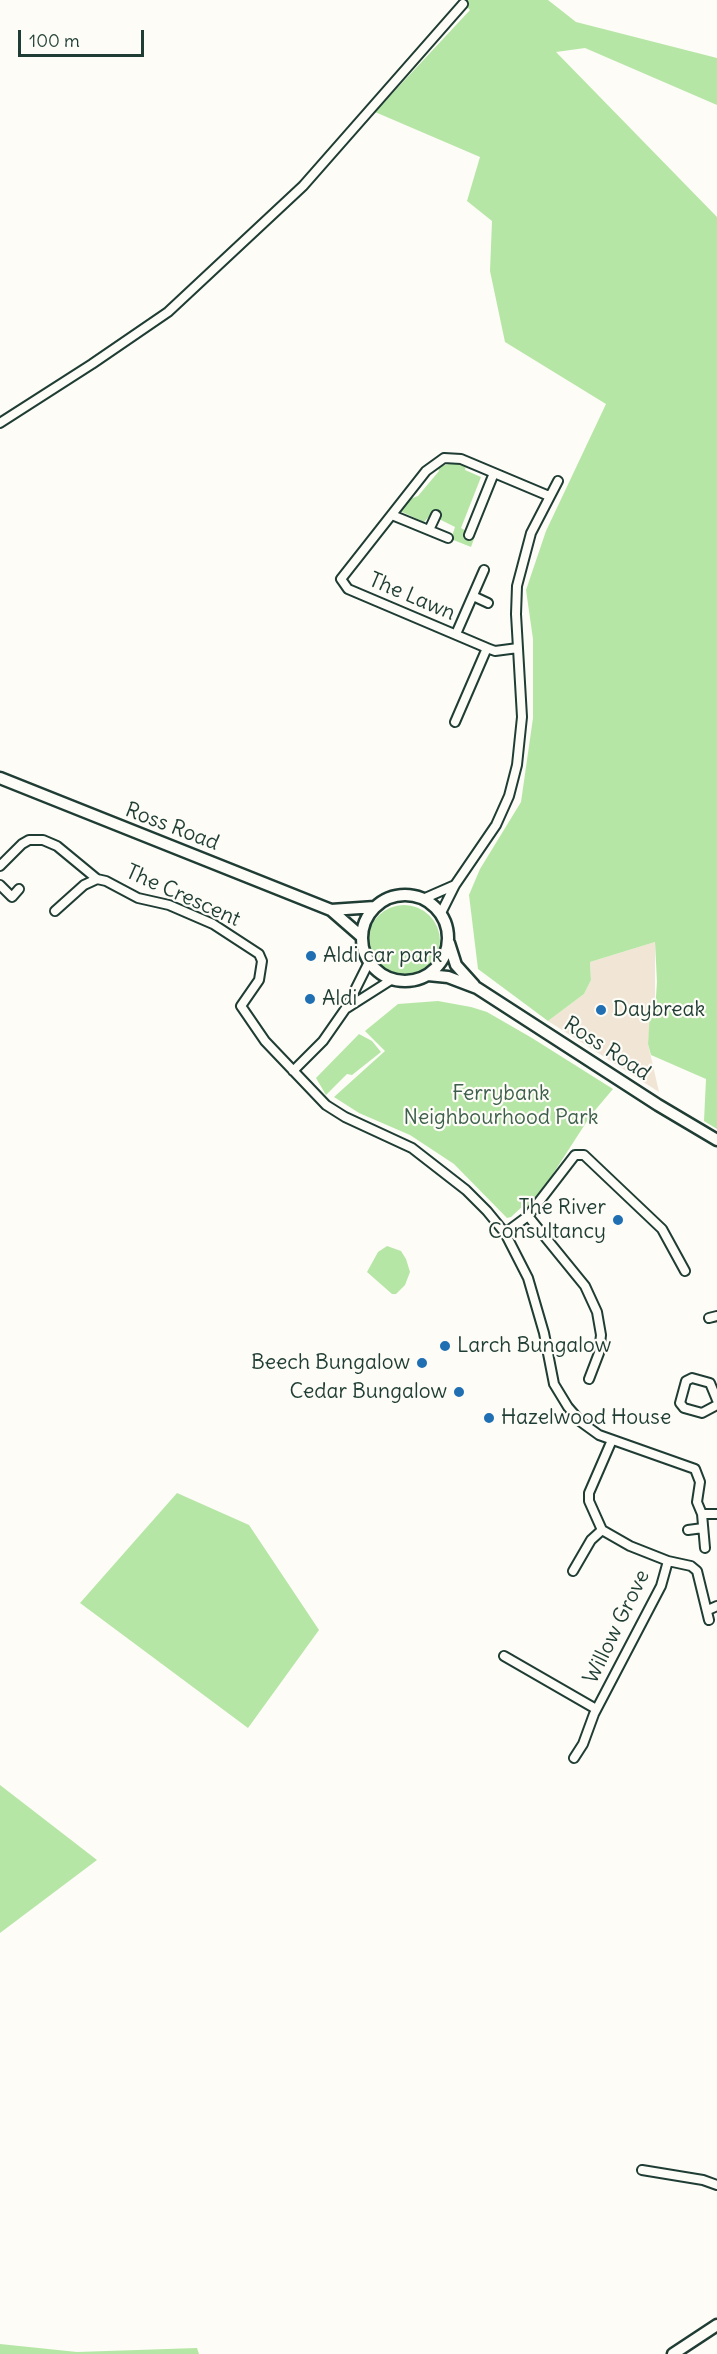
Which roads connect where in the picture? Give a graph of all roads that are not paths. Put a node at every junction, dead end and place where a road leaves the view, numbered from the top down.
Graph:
1 (463, 3) dead end
2 (0, 423) edge
3 (494, 473) junction
4 (558, 481) dead end
5 (549, 496) junction
6 (392, 515) junction
7 (436, 515) dead end
8 (429, 530) junction
9 (469, 535) dead end
10 (448, 538) dead end
11 (484, 570) dead end
12 (473, 596) junction
13 (488, 603) dead end
14 (456, 634) junction
15 (487, 648) junction
16 (518, 648) junction
17 (455, 722) dead end
18 (0, 778) edge
19 (0, 866) edge
20 (97, 879) junction
21 (0, 885) edge
22 (455, 885) junction
23 (19, 890) dead end
24 (423, 899) junction
25 (375, 907) junction
26 (331, 910) junction
27 (55, 911) dead end
28 (441, 913) junction
29 (362, 937) junction
30 (448, 943) junction
31 (369, 962) junction
32 (429, 975) junction
33 (391, 980) junction
34 (477, 988) junction
35 (346, 1008) junction
36 (292, 1071) junction
37 (717, 1140) edge
38 (528, 1216) junction
39 (505, 1233) junction
40 (685, 1271) dead end
41 (589, 1379) dead end
42 (717, 1400) edge
43 (717, 1405) edge
44 (612, 1440) junction
45 (702, 1514) junction
46 (717, 1514) edge
47 (703, 1528) junction
48 (602, 1530) junction
49 (688, 1530) dead end
50 (705, 1548) dead end
51 (668, 1561) junction
52 (573, 1571) dead end
53 (717, 1606) edge
54 (708, 1610) junction
55 (710, 1620) dead end
56 (504, 1656) dead end
57 (597, 1708) junction
58 (574, 1758) dead end
59 (642, 2169) dead end
60 (717, 2185) edge
61 (717, 2325) edge
62 (673, 2354) edge

1 - 2 street
3 - 5 street, The Lawn
3 - 6 street, The Lawn
3 - 9 street
4 - 5 street
5 - 16 street
6 - 8 street
6 - 14 street, The Lawn
7 - 8 street
8 - 10 street
11 - 12 street
12 - 13 street
12 - 14 street
14 - 15 street, The Lawn
15 - 16 street, The Lawn
15 - 17 street
16 - 22 street
18 - 26 main road, Ross Road
19 - 20 street, The Crescent
20 - 27 street, The Crescent
20 - 36 street, The Crescent
21 - 23 street
22 - 24 street
22 - 28 street
24 - 25 main road
24 - 28 main road
25 - 26 main road
25 - 29 main road
26 - 29 main road
28 - 30 main road
29 - 31 main road
30 - 32 main road
30 - 34 main road
31 - 33 main road
31 - 35 street
32 - 33 main road
32 - 34 main road
33 - 35 street
34 - 37 main road, Ross Road
35 - 36 street
36 - 39 street
38 - 39 street
38 - 40 street
38 - 41 street
39 - 44 street
42 - 43 street
44 - 45 street
44 - 48 street
45 - 46 street
45 - 47 street
47 - 49 street
47 - 50 street
48 - 51 street
48 - 52 street
51 - 54 street
51 - 57 street, Willow Grove
53 - 54 street
54 - 55 street
56 - 57 street, Willow Grove
57 - 58 street, Willow Grove
59 - 60 street
61 - 62 main road

